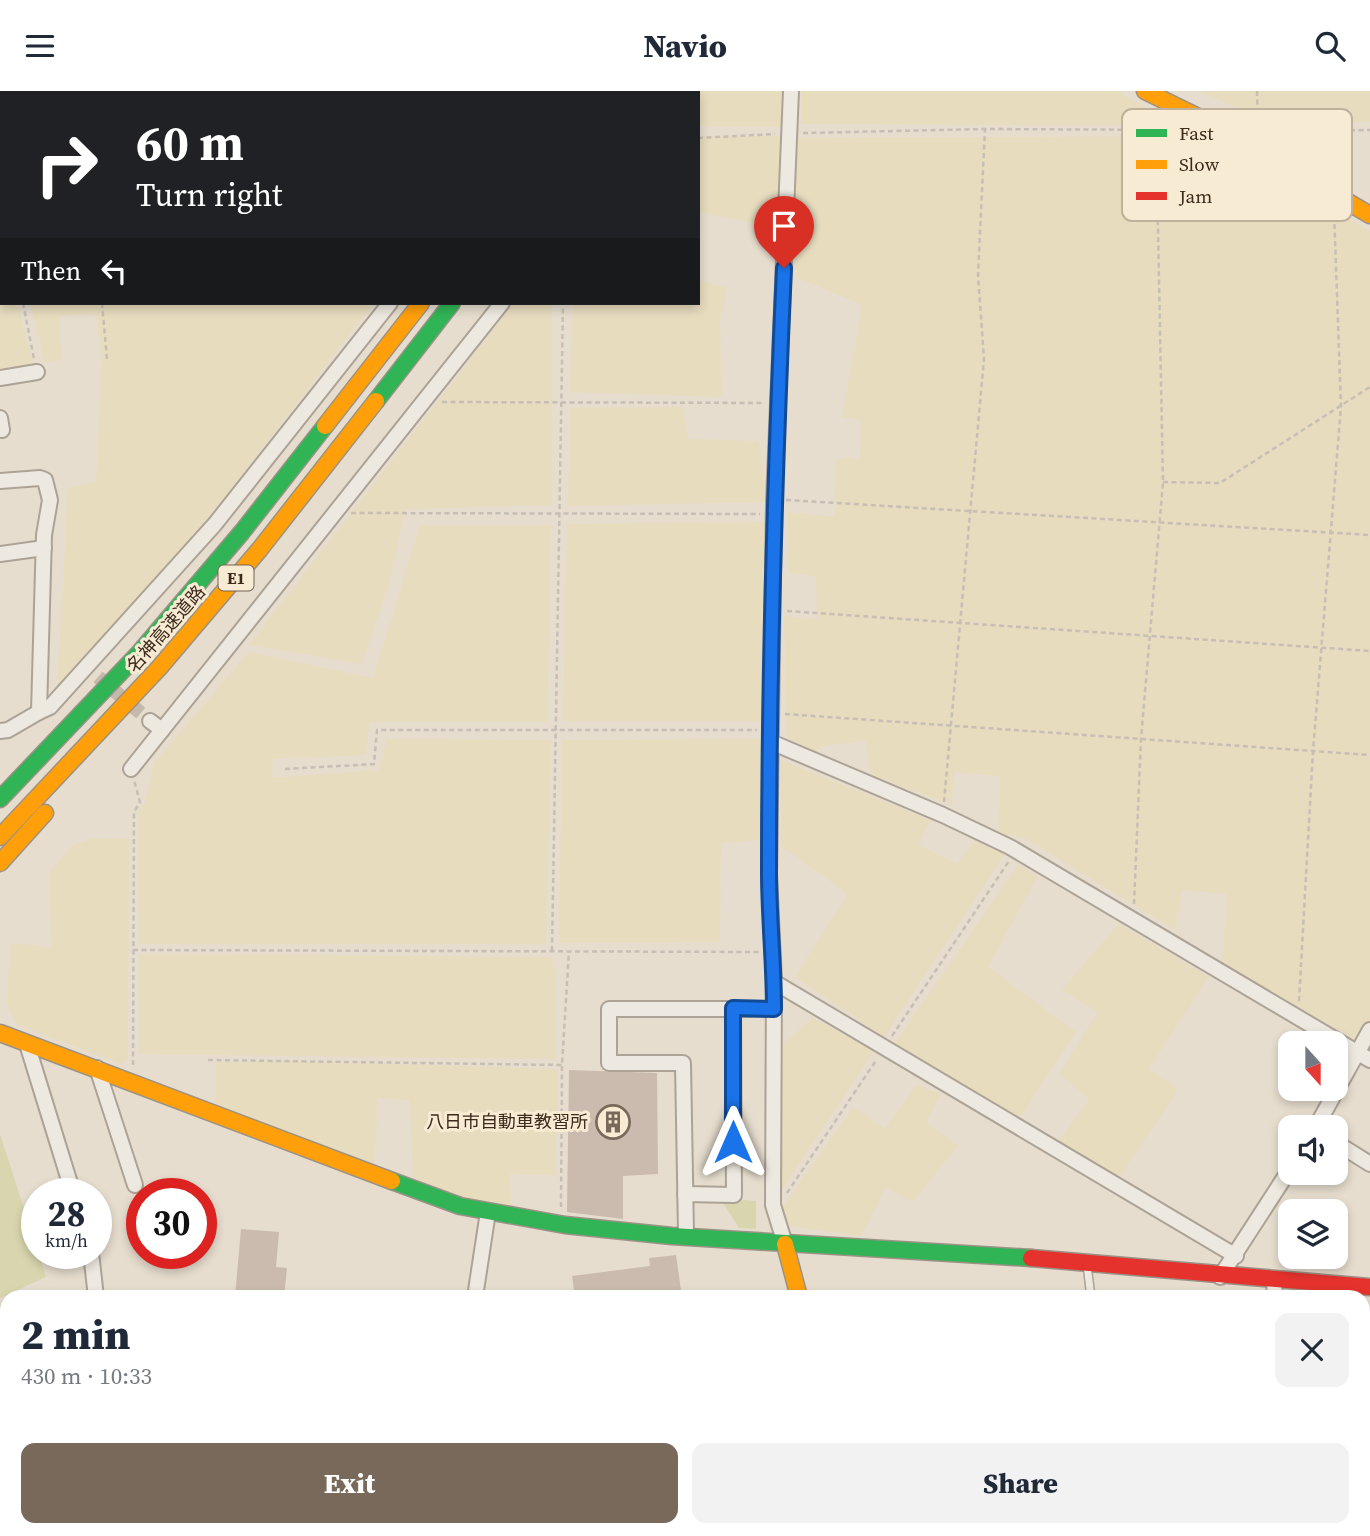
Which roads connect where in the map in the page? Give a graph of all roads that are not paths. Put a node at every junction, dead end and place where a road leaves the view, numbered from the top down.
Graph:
1 (791, 91) edge
2 (1145, 91) edge
3 (1182, 109) edge
4 (1352, 205) edge
5 (1370, 215) edge
6 (388, 305) edge
7 (419, 305) edge
8 (450, 305) edge
9 (500, 305) edge
10 (37, 372) road end
11 (0, 378) edge
12 (0, 481) edge
13 (44, 548) junction
14 (260, 549) junction
15 (0, 554) edge
16 (39, 712) junction
17 (0, 730) edge
18 (771, 736) junction
19 (131, 769) road end
20 (0, 799) edge
21 (0, 837) edge
22 (0, 863) edge
23 (774, 982) junction
24 (733, 1008) junction
25 (774, 1009) junction
26 (1370, 1030) edge
27 (0, 1033) edge
28 (27, 1044) junction
29 (1355, 1053) junction
30 (1370, 1060) edge
31 (97, 1068) junction
32 (1322, 1115) edge
33 (1348, 1150) edge
34 (1370, 1164) edge
35 (68, 1178) edge
36 (133, 1178) edge
37 (1280, 1185) edge
38 (685, 1193) junction
39 (488, 1212) junction
40 (686, 1234) junction
41 (785, 1244) junction
42 (1236, 1255) junction
43 (1087, 1264) junction
44 (93, 1269) edge
45 (1220, 1277) junction
46 (1370, 1287) edge
47 (1275, 1289) edge
48 (95, 1290) edge
49 (476, 1290) edge
50 (797, 1290) edge
51 (1090, 1290) edge
52 (1306, 1290) edge
53 (1346, 1290) edge

1 - 18 street
2 - 3 main road
4 - 5 main road
6 - 16 street
7 - 20 main road, 名神高速道路 / E1
8 - 14 main road, 名神高速道路 / E1
9 - 19 street
10 - 11 street
12 - 13 street
13 - 15 street
13 - 16 street
14 - 21 main road, 名神高速道路 / E1
14 - 22 main road
16 - 17 street
18 - 23 street
18 - 29 street
23 - 25 street
23 - 42 street
24 - 25 street
24 - 38 street
24 - 38 street
25 - 41 street
26 - 29 street
27 - 28 main road
28 - 31 main road
28 - 35 street
29 - 30 street
29 - 32 street
31 - 36 street
31 - 39 main road
33 - 34 street
37 - 42 street
38 - 40 street
39 - 40 main road
39 - 49 street
40 - 41 main road
41 - 43 main road
41 - 50 main road
42 - 45 street
43 - 45 main road
43 - 51 lane
44 - 48 street
45 - 47 main road
46 - 53 main road
47 - 52 main road

